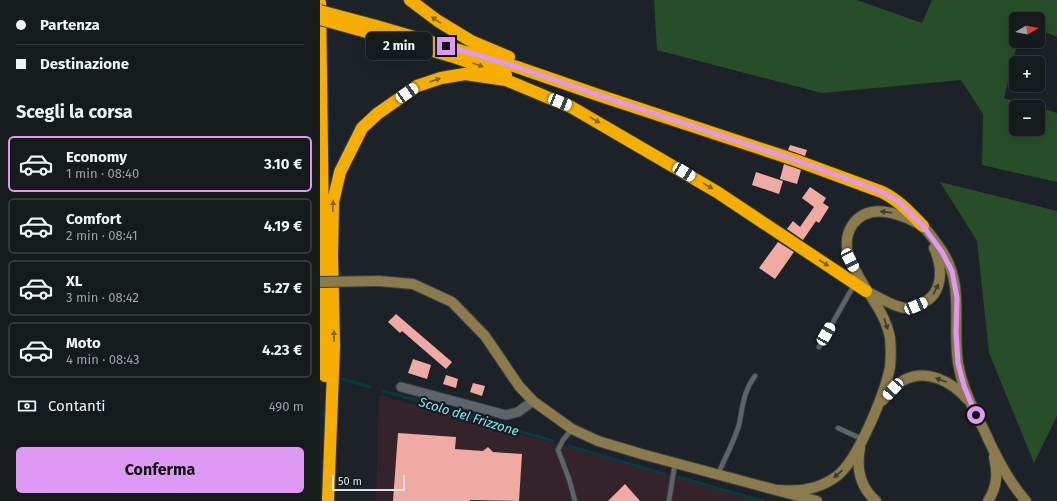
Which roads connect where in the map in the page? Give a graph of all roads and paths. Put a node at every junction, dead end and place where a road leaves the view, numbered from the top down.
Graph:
1 (410, 0) edge
2 (320, 3) edge
3 (320, 11) edge
4 (320, 20) edge
5 (375, 30) junction
6 (598, 95) junction
7 (573, 108) junction
8 (925, 229) junction
9 (320, 282) edge
10 (855, 283) junction
11 (866, 291) junction
12 (819, 347) dead end
13 (755, 376) dead end
14 (401, 387) dead end
15 (533, 401) junction
16 (971, 404) junction
17 (878, 405) junction
18 (572, 428) junction
19 (838, 428) dead end
20 (862, 441) junction
21 (992, 448) junction
22 (675, 463) junction
23 (718, 474) junction
24 (779, 490) junction
25 (327, 501) edge
26 (575, 501) edge
27 (669, 501) edge
28 (817, 501) edge
29 (876, 501) edge
30 (988, 501) edge
31 (1026, 501) edge

6 -> 1 highway
2 - 25 highway
3 - 5 highway, bridge
4 - 5 highway, bridge
5 - 6 highway
5 -> 7 highway
6 - 8 highway
7 -> 10 highway
25 -> 7 highway
11 -> 8 main road
8 -> 11 main road
8 - 16 main road
9 - 15 main road, bridge
10 - 11 highway
10 - 12 lane
11 -> 17 main road
13 - 23 lane
14 - 15 street
15 - 18 main road
16 -> 17 main road
16 - 21 main road
17 - 20 main road
18 - 22 main road
18 - 26 lane
19 - 20 lane
20 -> 24 main road
20 - 29 main road
21 - 30 main road
21 - 31 main road
22 - 23 main road
22 - 27 lane
23 - 24 main road
24 - 28 main road

